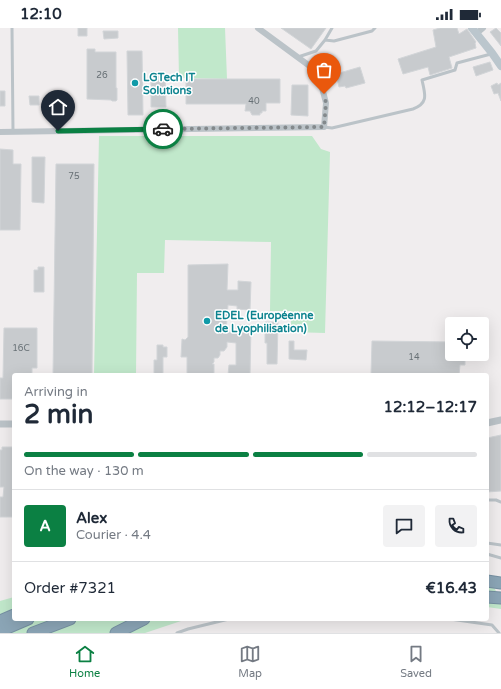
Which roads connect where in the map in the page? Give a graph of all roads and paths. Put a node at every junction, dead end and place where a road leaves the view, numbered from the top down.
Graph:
1 (12, 28) edge
2 (258, 28) edge
3 (332, 28) edge
4 (375, 28) edge
5 (478, 30) edge
6 (325, 40) junction
7 (492, 53) junction
8 (298, 58) junction
9 (501, 66) edge
10 (324, 127) junction
11 (13, 131) junction
12 (0, 132) edge
13 (501, 420) edge
14 (489, 423) edge
15 (0, 424) edge
16 (12, 424) edge
17 (489, 500) edge
18 (501, 502) edge
19 (489, 543) edge
20 (501, 545) edge
21 (489, 555) edge
22 (501, 558) edge
23 (489, 581) edge
24 (501, 583) edge
25 (489, 596) edge
26 (501, 598) edge
27 (12, 616) edge
28 (0, 621) edge
29 (23, 621) edge
30 (65, 621) edge
31 (140, 621) edge
32 (221, 621) edge
33 (464, 621) edge
34 (0, 631) edge
35 (33, 633) edge
36 (116, 633) edge
37 (177, 633) edge
38 (499, 633) edge

1 - 11 lane
2 - 8 street
3 - 6 lane
4 - 6 lane
5 - 7 main road
6 - 8 lane
7 - 9 main road
7 - 10 lane
8 - 10 street
10 - 11 street
11 - 12 street
13 - 14 street
15 - 16 street
17 - 18 lane
19 - 20 lane
21 - 22 lane
23 - 24 highway
25 - 26 highway
27 - 28 highway
29 - 34 highway
30 - 35 highway
31 - 36 highway
32 - 37 lane
33 - 38 lane

